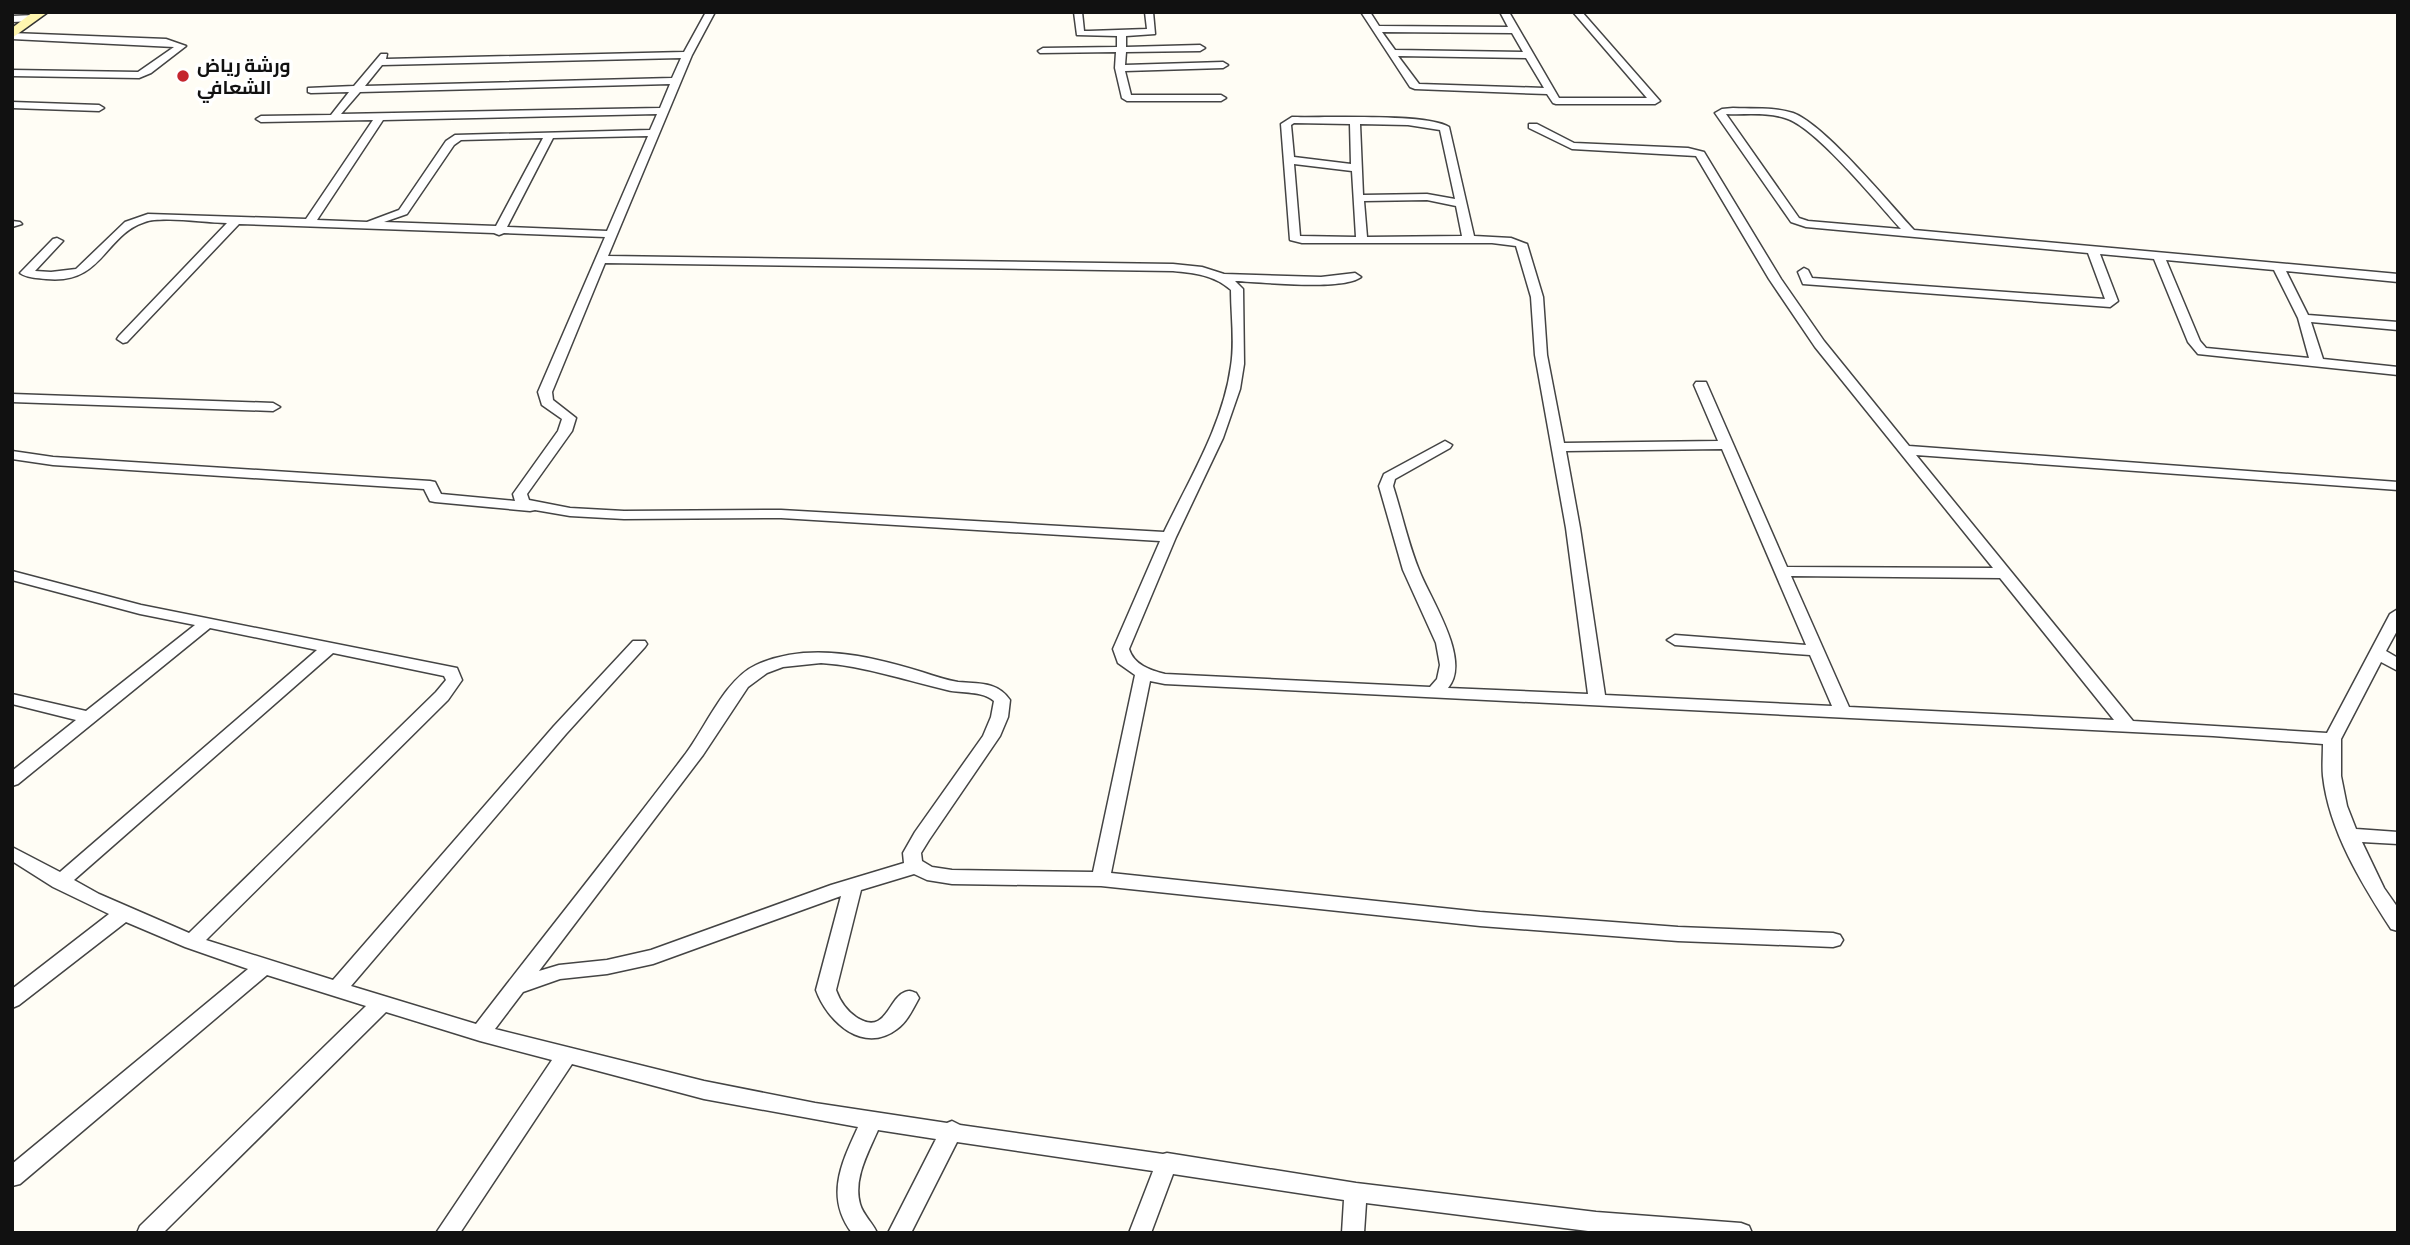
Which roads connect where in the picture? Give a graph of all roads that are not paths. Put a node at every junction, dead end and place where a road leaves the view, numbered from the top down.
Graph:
1 (711, 12) edge
2 (1078, 12) edge
3 (1150, 12) edge
4 (1365, 12) edge
5 (1504, 12) edge
6 (1577, 12) edge
7 (38, 15) edge
8 (12, 19) edge
9 (1376, 29) junction
10 (1513, 30) junction
11 (1122, 34) junction
12 (12, 35) edge
13 (1200, 48) dead end
14 (1122, 50) junction
15 (388, 51) dead end
16 (1043, 51) dead end
17 (1392, 52) junction
18 (687, 55) junction
19 (1527, 55) junction
20 (379, 62) junction
21 (1223, 65) dead end
22 (1120, 68) junction
23 (12, 73) edge
24 (676, 81) junction
25 (359, 89) junction
26 (312, 90) dead end
27 (1549, 91) junction
28 (1221, 98) dead end
29 (12, 105) edge
30 (99, 108) dead end
31 (664, 111) junction
32 (380, 116) junction
33 (333, 118) junction
34 (261, 119) dead end
35 (1355, 122) junction
36 (1533, 126) dead end
37 (655, 132) junction
38 (550, 134) junction
39 (1290, 160) junction
40 (1357, 167) junction
41 (1358, 198) junction
42 (1460, 203) junction
43 (403, 212) junction
44 (235, 221) junction
45 (310, 221) dead end
46 (362, 227) junction
47 (407, 228) junction
48 (499, 232) junction
49 (609, 234) junction
50 (1911, 234) junction
51 (1362, 240) junction
52 (1469, 240) junction
53 (57, 241) dead end
54 (2093, 251) junction
55 (2159, 257) junction
56 (602, 259) junction
57 (2278, 267) junction
58 (1804, 272) dead end
59 (1226, 277) junction
60 (1355, 277) dead end
61 (2398, 278) edge
62 (2304, 318) junction
63 (2398, 326) edge
64 (123, 339) dead end
65 (2318, 362) junction
66 (2398, 371) edge
67 (1701, 385) dead end
68 (12, 398) edge
69 (273, 407) dead end
70 (1445, 445) dead end
71 (1727, 445) junction
72 (1558, 447) junction
73 (1905, 450) junction
74 (12, 455) edge
75 (2398, 486) edge
76 (530, 507) junction
77 (1169, 537) junction
78 (1781, 572) junction
79 (2005, 573) junction
80 (12, 575) edge
81 (2398, 614) edge
82 (207, 623) junction
83 (1675, 640) dead end
84 (639, 644) dead end
85 (331, 646) junction
86 (1816, 651) junction
87 (2377, 652) junction
88 (2398, 666) edge
89 (1143, 674) junction
90 (1434, 692) junction
91 (12, 699) edge
92 (1597, 699) junction
93 (1843, 713) junction
94 (88, 717) junction
95 (2129, 727) junction
96 (2332, 739) junction
97 (12, 780) edge
98 (2349, 835) junction
99 (2398, 838) edge
100 (12, 853) edge
101 (917, 866) junction
102 (1101, 879) junction
103 (60, 882) junction
104 (853, 886) junction
105 (124, 913) junction
106 (2398, 924) edge
107 (1833, 940) dead end
108 (192, 942) junction
109 (264, 967) junction
110 (515, 987) junction
111 (337, 989) junction
112 (909, 998) dead end
113 (12, 1000) edge
114 (382, 1003) junction
115 (480, 1033) junction
116 (565, 1056) junction
117 (872, 1119) junction
118 (952, 1130) junction
119 (1167, 1162) junction
120 (12, 1177) edge
121 (1356, 1192) junction
122 (148, 1233) edge
123 (447, 1233) edge
124 (866, 1233) edge
125 (900, 1233) edge
126 (1140, 1233) edge
127 (1353, 1233) edge
128 (1741, 1233) edge

1 - 18 street
2 - 11 street
3 - 11 street
4 - 9 street
5 - 10 street
6 - 27 street
7 - 8 street
7 - 12 street
9 - 10 street
9 - 17 street
10 - 19 street
11 - 14 street
12 - 23 street
13 - 14 street
14 - 16 street
14 - 22 street
15 - 20 street
17 - 19 street
17 - 27 street
18 - 20 street
18 - 24 street
19 - 27 street
20 - 25 street
21 - 22 street
22 - 28 street
24 - 25 street
24 - 31 street
25 - 26 street
25 - 33 street
29 - 30 street
31 - 32 street
31 - 37 street
32 - 33 street
32 - 45 street
33 - 34 street
35 - 39 street
35 - 40 street
35 - 42 street
36 - 73 street
37 - 38 street
37 - 49 street
38 - 43 street
38 - 48 street
39 - 40 street
39 - 51 street
40 - 41 street
41 - 42 street
41 - 51 street
42 - 52 street
43 - 46 street
43 - 47 street
44 - 46 street
44 - 53 street
44 - 64 street
46 - 47 street
47 - 48 street
48 - 49 street
49 - 56 street
50 - 50 street
50 - 54 street
51 - 52 street
52 - 72 street
54 - 55 street
54 - 58 street
55 - 57 street
55 - 65 street
56 - 59 street
56 - 76 street
57 - 61 street
57 - 62 street
59 - 60 street
59 - 77 street
62 - 63 street
62 - 65 street
65 - 66 street
67 - 71 street
68 - 69 street
70 - 90 street
71 - 72 street
71 - 78 street
72 - 92 street
73 - 75 street
73 - 79 street
74 - 76 street
76 - 77 street
77 - 89 street
78 - 79 street
78 - 86 street
79 - 95 street
80 - 82 street
81 - 87 street
82 - 85 street
82 - 94 street
83 - 86 street
84 - 111 street
85 - 103 street
85 - 108 street
86 - 93 street
87 - 88 street
87 - 96 street
89 - 90 street
89 - 102 street
90 - 92 street
91 - 94 street
92 - 93 street
93 - 95 street
94 - 97 street
95 - 96 street
96 - 98 street
98 - 99 street
98 - 106 street
100 - 103 street
101 - 102 street
101 - 104 street
101 - 110 street
102 - 107 street
103 - 105 street
104 - 110 street
104 - 112 street
105 - 108 street
105 - 113 street
108 - 109 street
109 - 111 street
109 - 120 street
110 - 115 street
111 - 114 street
114 - 115 street
114 - 122 street
115 - 116 street
116 - 117 street
116 - 123 street
117 - 118 street
117 - 124 street
118 - 119 street
118 - 125 street
119 - 121 street
119 - 126 street
121 - 127 street
121 - 128 street

